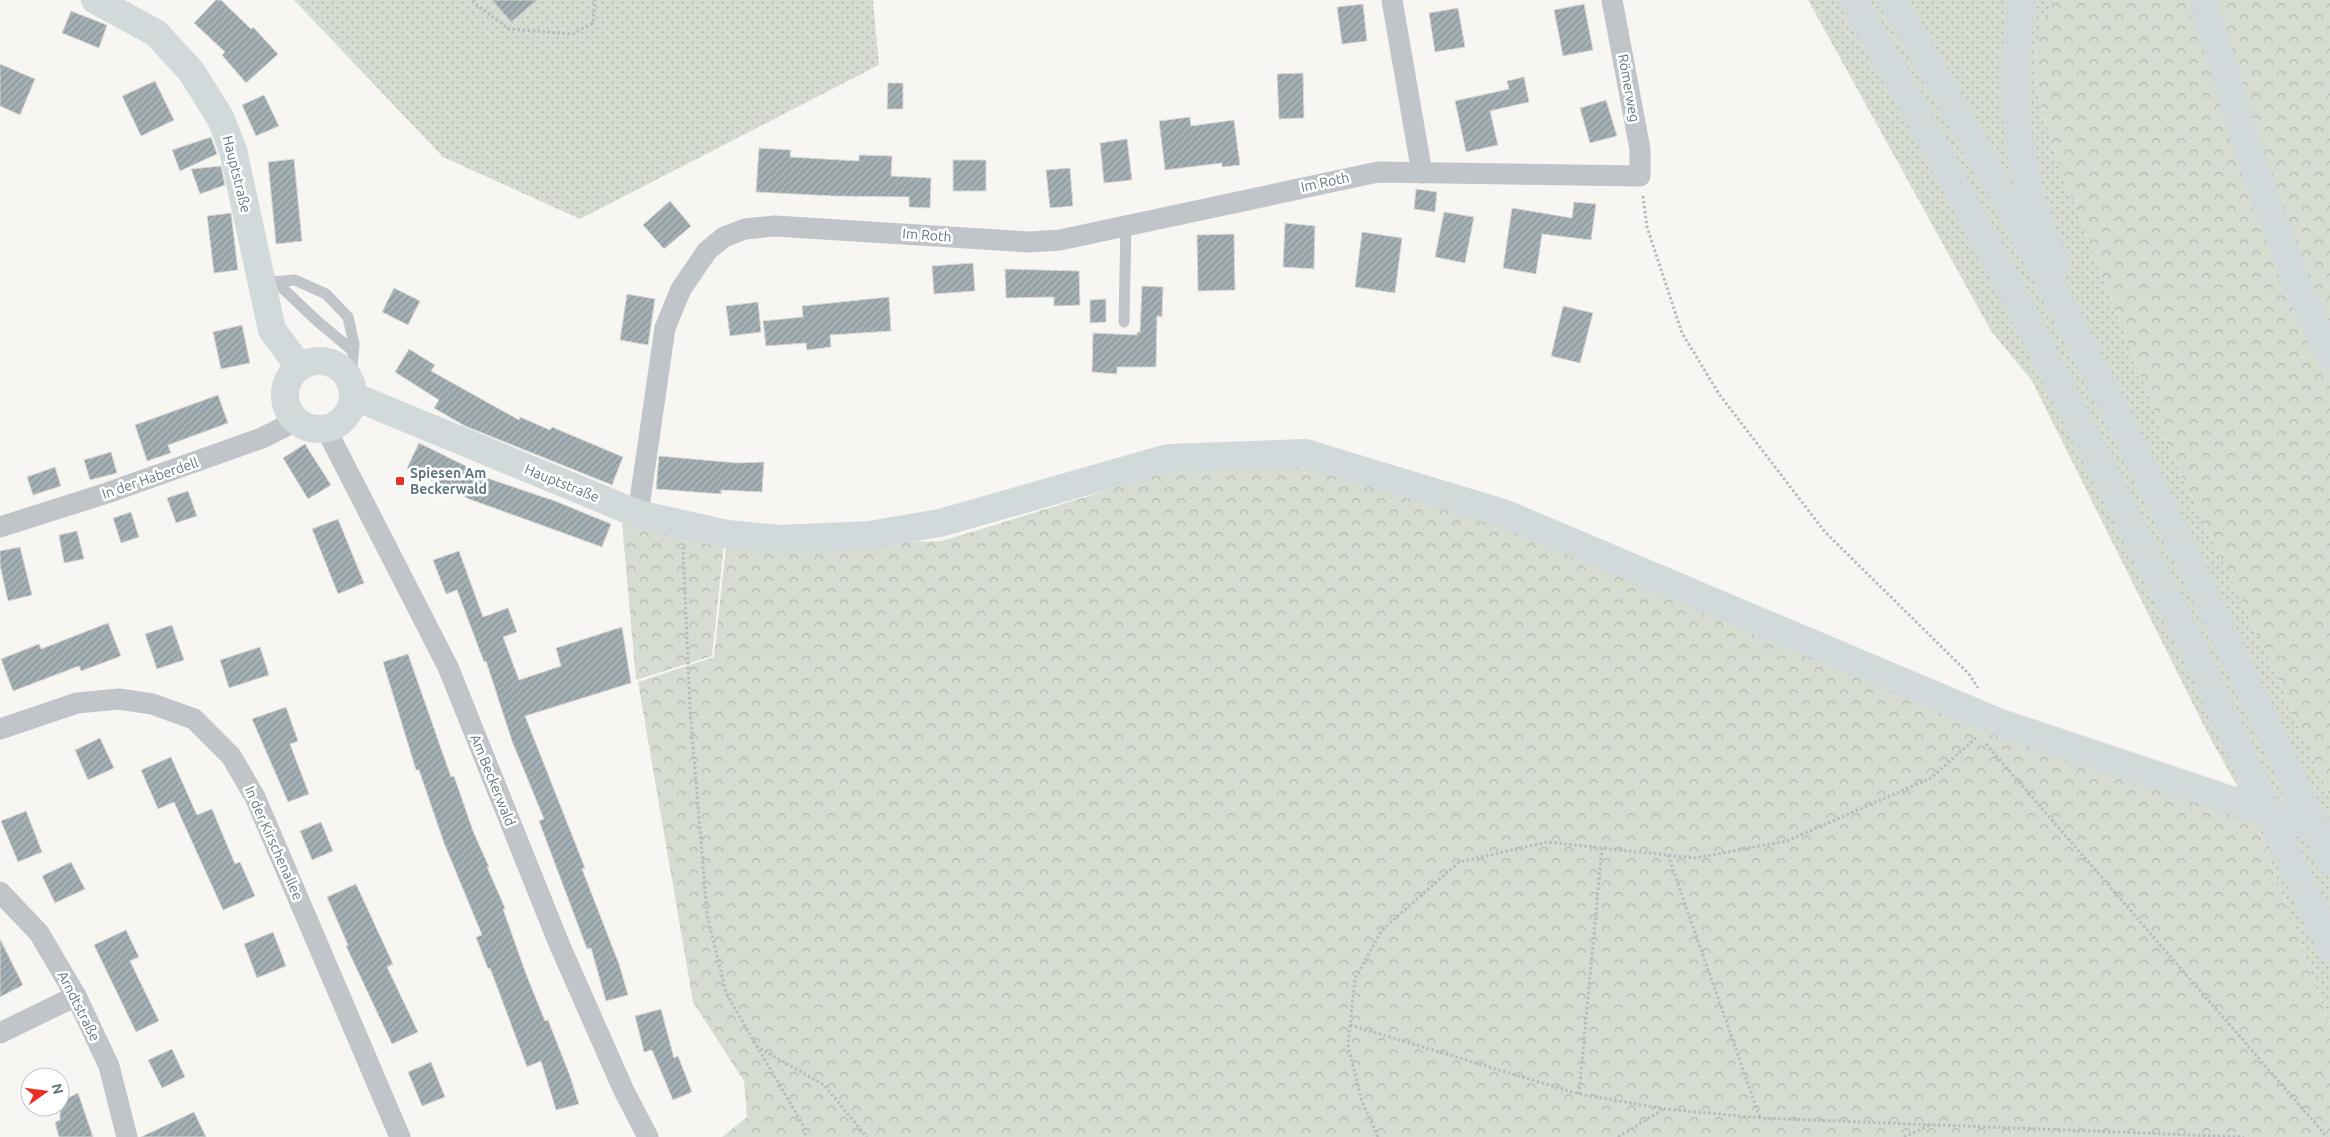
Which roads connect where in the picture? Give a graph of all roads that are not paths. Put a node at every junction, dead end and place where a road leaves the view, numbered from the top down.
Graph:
1 (95, 0) edge
2 (1392, 0) edge
3 (1612, 0) edge
4 (1852, 0) edge
5 (1892, 0) edge
6 (2023, 0) edge
7 (2203, 0) edge
8 (1422, 173) junction
9 (1640, 176) joint
10 (1126, 225) junction
11 (269, 282) junction
12 (1124, 322) dead end
13 (2074, 331) junction
14 (353, 351) junction
15 (2330, 355) edge
16 (300, 366) junction
17 (352, 389) junction
18 (296, 421) junction
19 (326, 429) junction
20 (638, 514) junction
21 (0, 527) edge
22 (0, 729) edge
23 (2330, 833) edge
24 (2330, 860) edge
25 (0, 892) edge
26 (2330, 946) edge
27 (76, 996) junction
28 (0, 1033) edge
29 (127, 1137) edge
30 (400, 1137) edge
31 (648, 1137) edge

1 - 11 main road, Hauptstraße
2 - 8 street
3 - 9 street, Römerweg
4 - 26 main road
5 - 13 main road
6 - 13 main road
7 - 15 main road
8 - 9 street, Im Roth
8 - 10 street, Im Roth
10 - 12 lane
10 - 20 street, Im Roth
11 - 14 lane
11 - 14 lane
11 - 16 main road, Hauptstraße
13 - 24 main road
14 - 17 lane
16 - 17 main road, Hauptstraße
16 - 18 main road
17 - 19 main road
17 - 20 main road, Hauptstraße
18 - 19 main road
18 - 21 street, In der Haberdell
19 - 31 street, Am Beckerwald
20 - 23 main road, Hauptstraße
22 - 30 street, In der Kirschenallee
25 - 27 street, Arndtstraße
27 - 28 street
27 - 29 street, Arndtstraße

